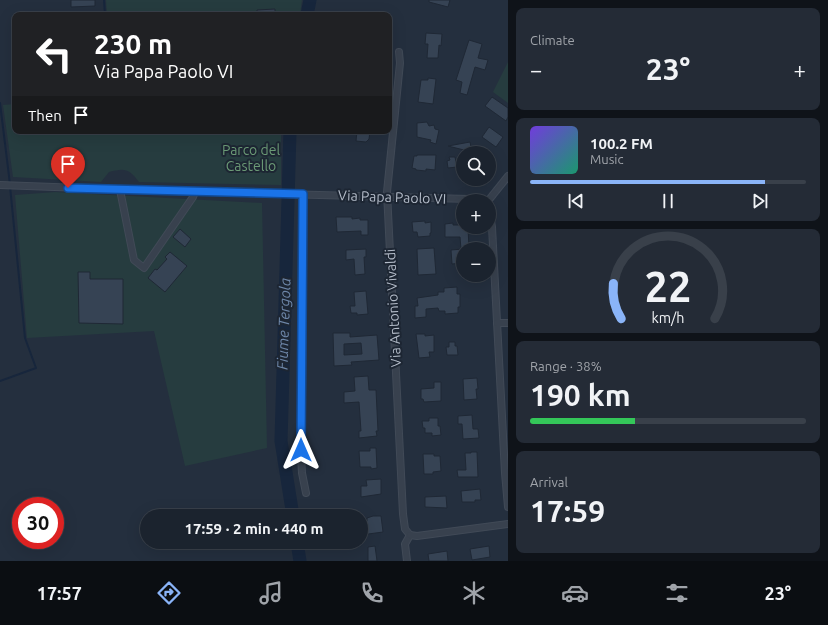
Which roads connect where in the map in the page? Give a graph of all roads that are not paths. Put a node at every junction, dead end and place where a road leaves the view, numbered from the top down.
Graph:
1 (399, 52) dead end
2 (508, 176) edge
3 (3, 185) edge
4 (120, 190) junction
5 (195, 192) junction
6 (303, 194) junction
7 (494, 194) edge
8 (388, 196) junction
9 (456, 198) edge
10 (492, 234) edge
11 (497, 323) junction
12 (508, 323) edge
13 (306, 493) dead end
14 (508, 507) edge
15 (508, 524) edge
16 (410, 535) junction
17 (407, 561) edge

1 - 8 street, Via Antonio Vivaldi
2 - 7 street
3 - 4 street
4 - 5 street
4 - 5 street
5 - 6 street, Via Papa Paolo VI
6 - 8 street, Via Papa Paolo VI
6 - 13 street
8 - 9 street, Via Papa Paolo VI
8 - 16 street, Via Antonio Vivaldi
10 - 11 street
11 - 12 street
11 - 14 street
15 - 16 street
16 - 17 street

